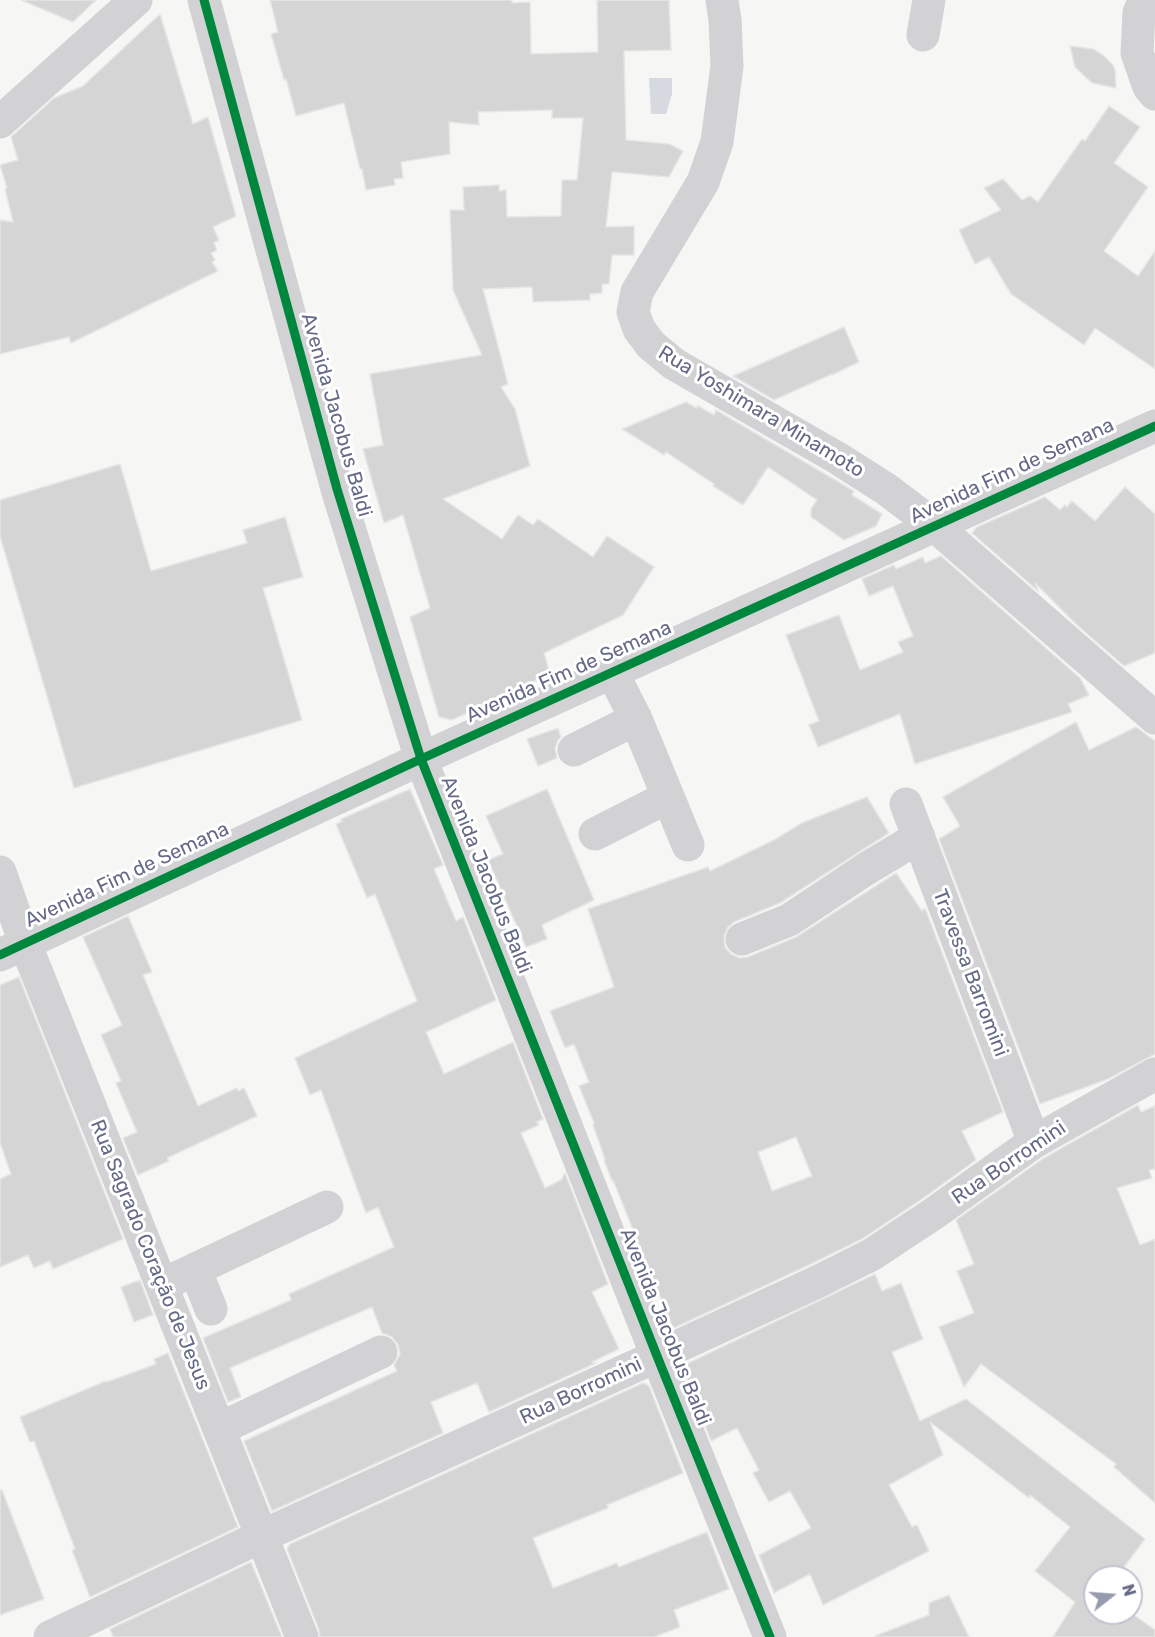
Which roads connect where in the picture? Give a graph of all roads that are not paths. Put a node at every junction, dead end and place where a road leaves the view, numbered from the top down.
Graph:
1 (136, 0) edge
2 (204, 0) edge
3 (722, 0) edge
4 (929, 0) edge
5 (1134, 4) edge
6 (923, 35) dead end
7 (1155, 94) edge
8 (0, 122) edge
9 (1155, 426) edge
10 (935, 526) junction
11 (612, 672) junction
12 (1155, 718) edge
13 (636, 719) junction
14 (574, 750) dead end
15 (421, 759) junction
16 (668, 797) junction
17 (906, 804) dead end
18 (595, 834) dead end
19 (919, 837) junction
20 (688, 845) dead end
21 (0, 872) edge
22 (742, 939) dead end
23 (12, 949) edge
24 (1155, 1074) edge
25 (1034, 1142) junction
26 (327, 1207) dead end
27 (195, 1269) junction
28 (162, 1285) junction
29 (211, 1309) dead end
30 (381, 1352) dead end
31 (657, 1356) junction
32 (219, 1428) junction
33 (262, 1536) junction
34 (50, 1637) edge
35 (302, 1637) edge
36 (770, 1637) edge

1 - 8 street
2 - 15 street, Avenida Jacobus Baldi
3 - 10 street, Rua Yoshimara Minamoto
4 - 6 street
5 - 7 street
9 - 10 street, Avenida Fim de Semana
10 - 11 street, Avenida Fim de Semana
10 - 12 street, Rua Yoshimara Minamoto
11 - 13 street
11 - 15 street, Avenida Fim de Semana
13 - 14 street
13 - 16 street
15 - 23 street, Avenida Fim de Semana
15 - 31 street, Avenida Jacobus Baldi
16 - 18 street
16 - 20 street
17 - 19 street, Travessa Barromini
19 - 22 street
19 - 25 street, Travessa Barromini
21 - 23 street, Rua Sagrado Coração de Jesus
23 - 28 street, Rua Sagrado Coração de Jesus
24 - 25 street, Rua Borromini
25 - 31 street, Rua Borromini
26 - 27 street
27 - 28 street
27 - 29 street
28 - 32 street, Rua Sagrado Coração de Jesus
30 - 32 street
31 - 33 street, Rua Borromini
31 - 36 street, Avenida Jacobus Baldi
32 - 33 street, Rua Sagrado Coração de Jesus
33 - 34 street, Rua Borromini
33 - 35 street, Rua Sagrado Coração de Jesus

